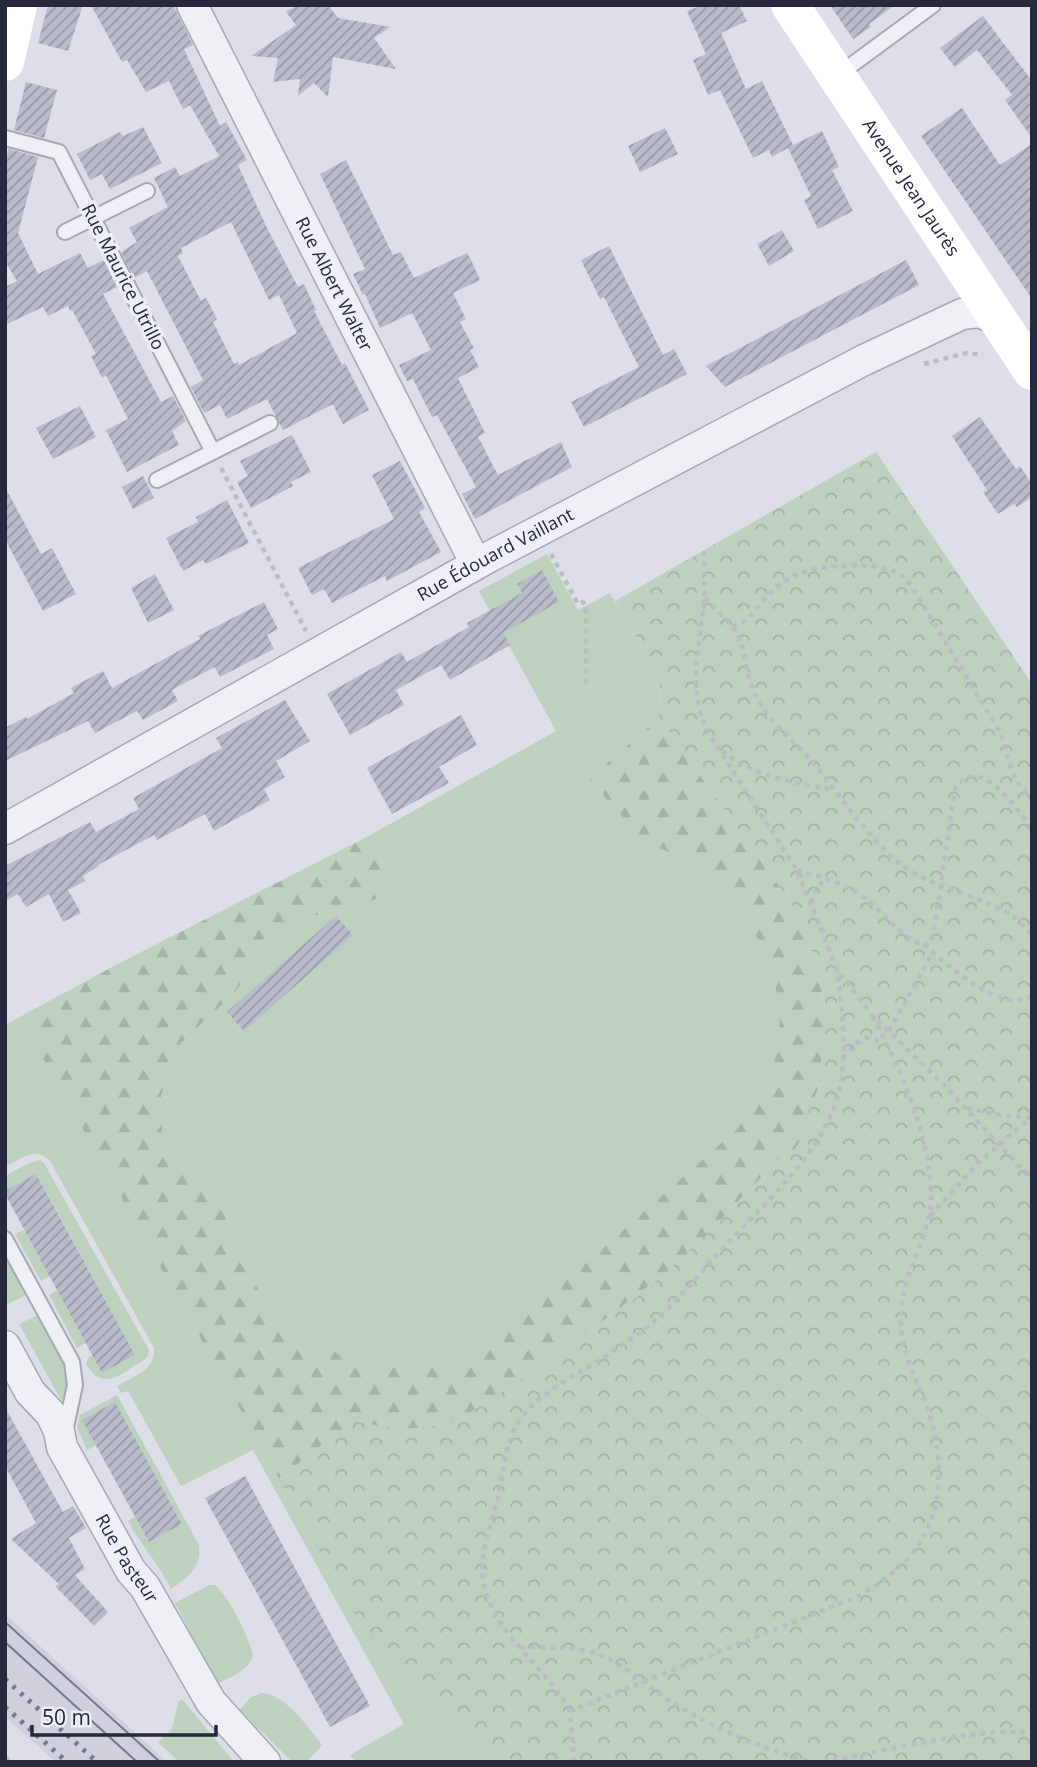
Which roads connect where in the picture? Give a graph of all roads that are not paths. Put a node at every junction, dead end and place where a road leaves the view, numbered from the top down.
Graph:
1 (18, 5) edge
2 (192, 5) edge
3 (790, 5) edge
4 (933, 5) edge
5 (5, 62) edge
6 (837, 76) junction
7 (5, 138) edge
8 (147, 191) dead end
9 (93, 218) junction
10 (65, 232) dead end
11 (996, 319) junction
12 (1032, 371) edge
13 (270, 423) dead end
14 (212, 452) junction
15 (157, 480) dead end
16 (476, 564) junction
17 (5, 829) edge
18 (5, 1239) edge
19 (5, 1346) edge
20 (62, 1447) junction
21 (265, 1762) edge

1 - 5 street
2 - 16 street, Rue Albert Walter
3 - 6 street, Avenue Jean Jaurès
4 - 6 lane
6 - 11 street, Avenue Jean Jaurès
7 - 9 lane, Rue Maurice Utrillo
8 - 9 lane
9 - 10 lane
9 - 14 lane, Rue Maurice Utrillo
11 - 12 street, Avenue Jean Jaurès
11 - 16 street, Rue Édouard Vaillant
13 - 14 lane
14 - 15 lane
16 - 17 street, Rue Édouard Vaillant
18 - 20 lane
19 - 20 street, Rue Pasteur
20 - 21 street, Rue Pasteur

